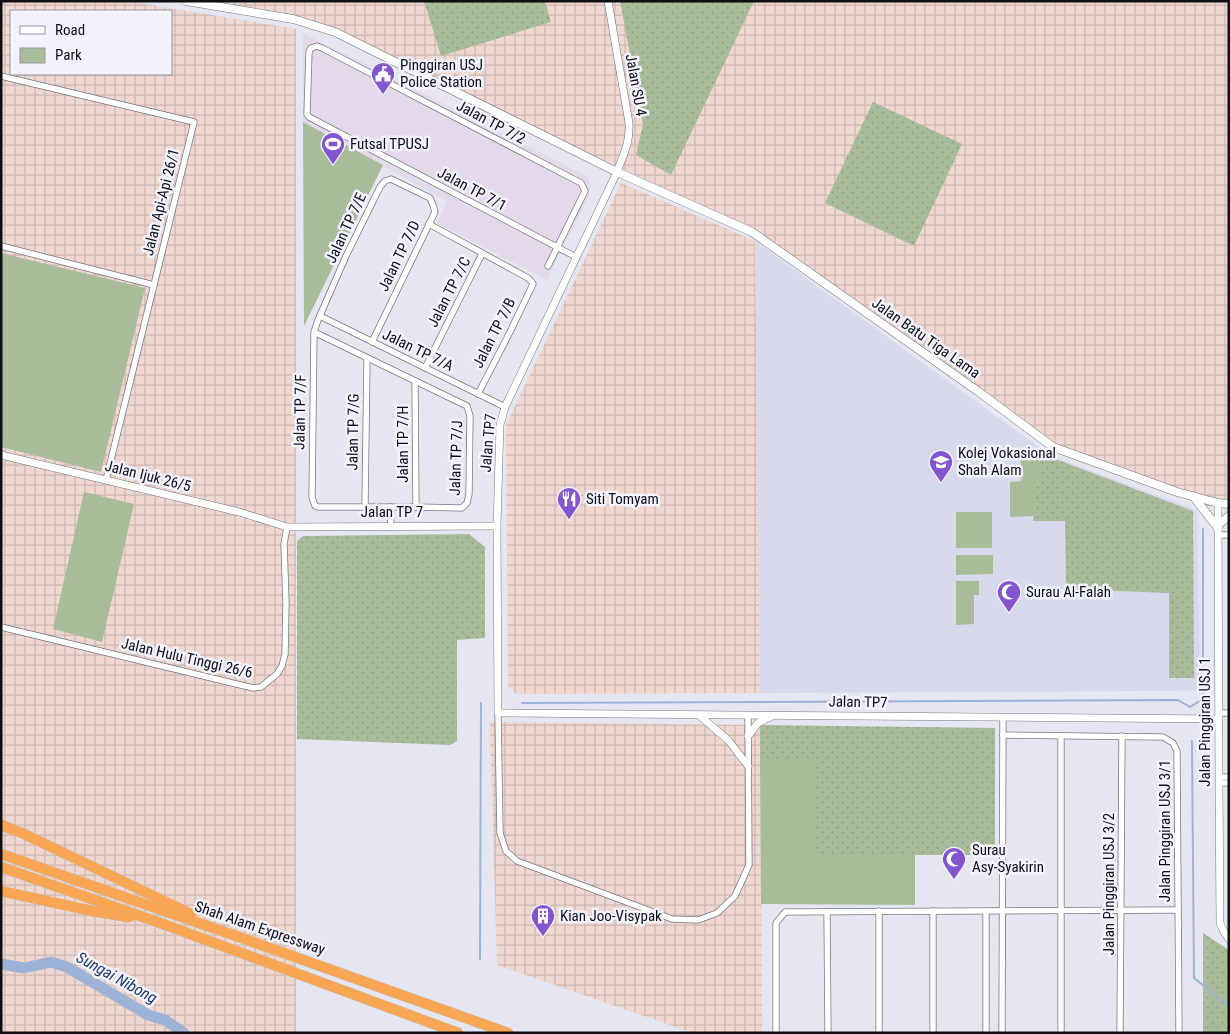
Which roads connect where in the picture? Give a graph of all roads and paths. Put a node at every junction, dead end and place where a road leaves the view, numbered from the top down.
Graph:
1 (186, 1) edge
2 (608, 1) edge
3 (308, 52) joint
4 (1, 76) edge
5 (617, 172) junction
6 (414, 189) joint
7 (429, 224) junction
8 (1, 246) edge
9 (557, 247) junction
10 (482, 254) junction
11 (576, 257) junction
12 (548, 266) dead end
13 (154, 285) junction
14 (320, 316) junction
15 (314, 332) junction
16 (372, 342) junction
17 (367, 358) junction
18 (425, 368) junction
19 (415, 381) junction
20 (478, 394) junction
21 (505, 407) junction
22 (1, 455) edge
23 (106, 480) junction
24 (1193, 496) junction
25 (1218, 503) junction
26 (1229, 504) edge
27 (365, 506) junction
28 (416, 506) junction
29 (390, 507) junction
30 (1229, 516) edge
31 (391, 526) junction
32 (498, 526) junction
33 (287, 527) junction
34 (1218, 530) junction
35 (1229, 535) edge
36 (1, 627) edge
37 (1229, 712) edge
38 (498, 713) junction
39 (699, 715) junction
40 (748, 715) junction
41 (772, 715) junction
42 (1219, 716) junction
43 (1003, 718) junction
44 (1003, 735) junction
45 (748, 736) junction
46 (1061, 736) junction
47 (1122, 736) junction
48 (748, 766) junction
49 (1229, 777) edge
50 (1219, 780) junction
51 (1229, 783) edge
52 (1, 825) edge
53 (1, 854) edge
54 (1, 867) edge
55 (1, 891) edge
56 (1121, 910) junction
57 (1177, 910) junction
58 (933, 911) junction
59 (986, 911) junction
60 (1002, 911) junction
61 (1061, 911) junction
62 (827, 912) junction
63 (879, 912) junction
64 (157, 922) junction
65 (239, 936) junction
66 (1229, 938) edge
67 (458, 1033) edge
68 (508, 1033) edge
69 (776, 1033) edge
70 (828, 1033) edge
71 (879, 1033) edge
72 (933, 1033) edge
73 (986, 1033) edge
74 (1002, 1033) edge
75 (1061, 1033) edge
76 (1120, 1033) edge
77 (1179, 1033) edge

1 - 5 main road, Jalan Batu Tiga Lama
2 - 5 street, Jalan SU 4
3 - 9 street, Jalan TP 7/1
3 - 9 street, Jalan TP 7/2
4 - 13 street, Jalan Api-Api 26/1
5 - 11 street, Jalan TP7
5 - 24 main road, Jalan Batu Tiga Lama
6 - 7 street, Jalan TP 7/D
6 - 14 street, Jalan TP 7/E
7 - 10 street
7 - 16 street, Jalan TP 7/D
8 - 13 street
9 - 11 street, Jalan TP 7/1
9 - 12 street, Jalan TP 7/2
10 - 18 street, Jalan TP 7/C
10 - 20 street, Jalan TP 7/B
11 - 21 street, Jalan TP7
13 - 23 street, Jalan Api-Api 26/1
14 - 15 street, Jalan TP 7/F
14 - 16 street, Jalan TP 7/A
15 - 17 street
15 - 27 street, Jalan TP 7/F
16 - 18 street, Jalan TP 7/A
17 - 19 street
17 - 27 street, Jalan TP 7/G
18 - 20 street, Jalan TP 7/A
19 - 28 street, Jalan TP 7/H
19 - 28 street, Jalan TP 7/J
20 - 21 street, Jalan TP 7/A
21 - 32 street, Jalan TP7
22 - 23 street, Jalan Ijuk 26/5
23 - 33 street, Jalan Ijuk 26/5
24 - 25 main road, Jalan Batu Tiga Lama
24 - 34 main road
25 - 26 main road, Jalan Batu Tiga Lama
25 - 34 street, Jalan Pinggiran USJ 1
27 - 29 street
28 - 29 street
29 - 31 street
30 - 34 main road
31 - 32 street, Jalan TP 7
31 - 33 street, Jalan TP 7
32 - 38 street, Jalan TP7
33 - 36 street, Jalan Hulu Tinggi 26/6
34 - 35 street
34 - 42 street, Jalan Pinggiran USJ 1
37 - 42 street
38 - 39 street, Jalan TP7
38 - 48 street, Jalan TP7
39 - 40 street, Jalan TP7
39 - 48 street
40 - 41 street, Jalan TP7
40 - 45 street, Jalan TP7
41 - 43 street, Jalan TP7
41 - 45 street
42 - 43 street, Jalan TP7
42 - 50 street, Jalan Pinggiran USJ 1
43 - 44 street
44 - 46 street, Jalan Pinggiran USJ 3/1
44 - 60 street
45 - 48 street, Jalan TP7
46 - 47 street, Jalan Pinggiran USJ 3/1
46 - 61 street
47 - 56 street, Jalan Pinggiran USJ 3/2
47 - 57 street, Jalan Pinggiran USJ 3/1
49 - 50 street
50 - 51 street
50 - 66 street, Jalan Pinggiran USJ 1
52 - 65 highway
53 - 65 highway, Shah Alam Expressway
54 - 64 highway, Shah Alam Expressway
55 - 64 highway
56 - 57 street
56 - 61 street
56 - 76 street, Jalan Pinggiran USJ 3/2
57 - 77 street, Jalan Pinggiran USJ 3/1
58 - 59 street
58 - 63 street
58 - 72 street
59 - 60 street
59 - 73 street
60 - 61 street
60 - 74 street
61 - 75 street
62 - 63 street
62 - 69 street
62 - 70 street
63 - 71 street
64 - 67 highway, Shah Alam Expressway
65 - 68 highway, Shah Alam Expressway

